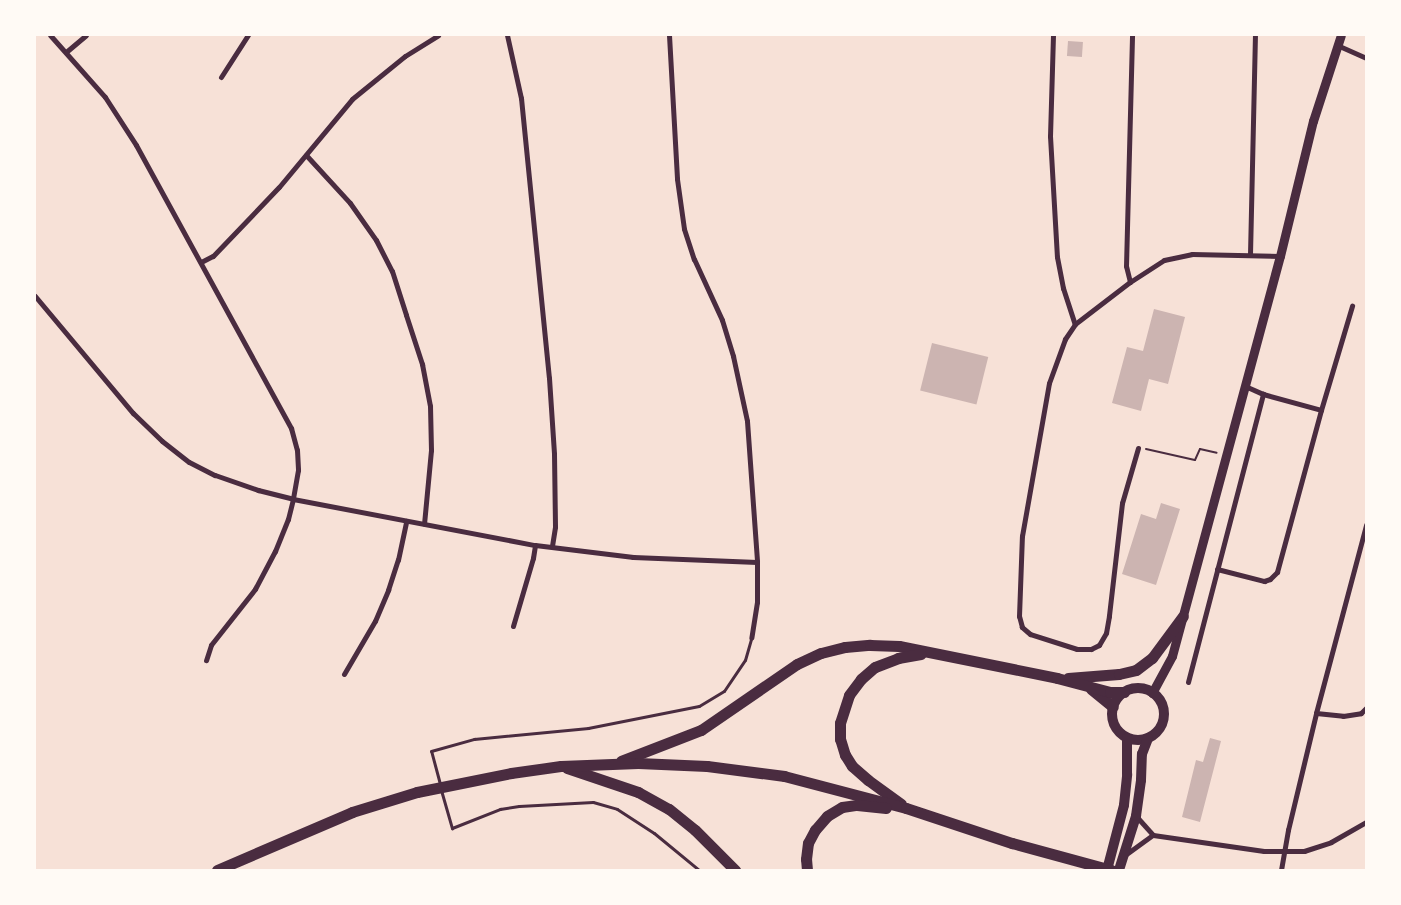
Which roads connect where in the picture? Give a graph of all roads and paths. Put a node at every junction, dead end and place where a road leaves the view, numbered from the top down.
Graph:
1 (50, 35) edge
2 (86, 35) edge
3 (248, 35) edge
4 (438, 35) edge
5 (507, 35) edge
6 (669, 35) edge
7 (1052, 35) edge
8 (1132, 35) edge
9 (1255, 35) edge
10 (1341, 35) edge
11 (1336, 45) junction
12 (66, 52) junction
13 (1366, 58) edge
14 (221, 77) dead end
15 (306, 155) junction
16 (1250, 254) junction
17 (1280, 256) junction
18 (201, 262) junction
19 (1130, 282) junction
20 (35, 296) edge
21 (1352, 306) dead end
22 (1075, 324) junction
23 (1245, 386) junction
24 (1263, 394) junction
25 (1321, 410) junction
26 (1138, 448) joint
27 (1225, 455) junction
28 (292, 499) junction
29 (406, 521) junction
30 (424, 524) junction
31 (1366, 526) edge
32 (535, 545) junction
33 (552, 547) junction
34 (756, 562) junction
35 (1217, 569) junction
36 (1183, 616) junction
37 (513, 626) dead end
38 (751, 638) joint
39 (924, 653) junction
40 (206, 660) dead end
41 (344, 674) dead end
42 (1057, 678) junction
43 (1188, 682) dead end
44 (1088, 687) junction
45 (1124, 692) junction
46 (1152, 692) junction
47 (1113, 707) junction
48 (1366, 708) edge
49 (1316, 713) junction
50 (1127, 738) junction
51 (1148, 738) junction
52 (612, 764) junction
53 (560, 766) junction
54 (911, 809) junction
55 (1136, 816) junction
56 (1366, 822) edge
57 (1153, 835) junction
58 (1283, 852) junction
59 (1124, 856) junction
60 (217, 870) edge
61 (699, 870) edge
62 (735, 870) edge
63 (807, 870) edge
64 (1109, 870) edge
65 (1119, 870) edge
66 (1282, 870) edge

1 - 12 street
2 - 12 street
3 - 14 street
4 - 15 street
5 - 33 street
6 - 34 street
7 - 22 street
8 - 19 street
9 - 16 street
10 - 11 main road
11 - 13 street
11 - 17 main road
12 - 18 street
15 - 18 street
15 - 30 street
16 - 17 street
16 - 19 street
17 - 23 main road
18 - 28 street
19 - 22 street
20 - 28 street
21 - 25 street
22 - 26 street
23 - 24 street
23 - 27 main road
24 - 25 street
24 - 35 street
25 - 35 street
26 - 27 path
27 - 36 main road
28 - 29 street
28 - 40 street
29 - 30 street
29 - 41 street
30 - 32 street
31 - 49 street
32 - 33 street
32 - 37 street
33 - 34 street
34 - 38 street
35 - 43 street
36 - 42 highway
36 - 46 main road
38 - 61 lane
39 - 42 highway
39 - 52 highway
39 - 54 highway
42 - 44 highway
44 - 45 highway
44 - 47 highway
45 - 46 main road
45 - 47 main road
46 - 51 main road
47 - 50 main road
48 - 49 street
49 - 58 street
50 - 51 main road
50 - 64 main road
51 - 55 main road
52 - 53 highway
52 - 54 highway
53 - 60 highway
53 - 62 highway
54 - 63 highway
54 - 64 highway
55 - 57 street
55 - 59 main road
56 - 58 street
57 - 58 street
57 - 59 street
58 - 66 street
59 - 65 main road

